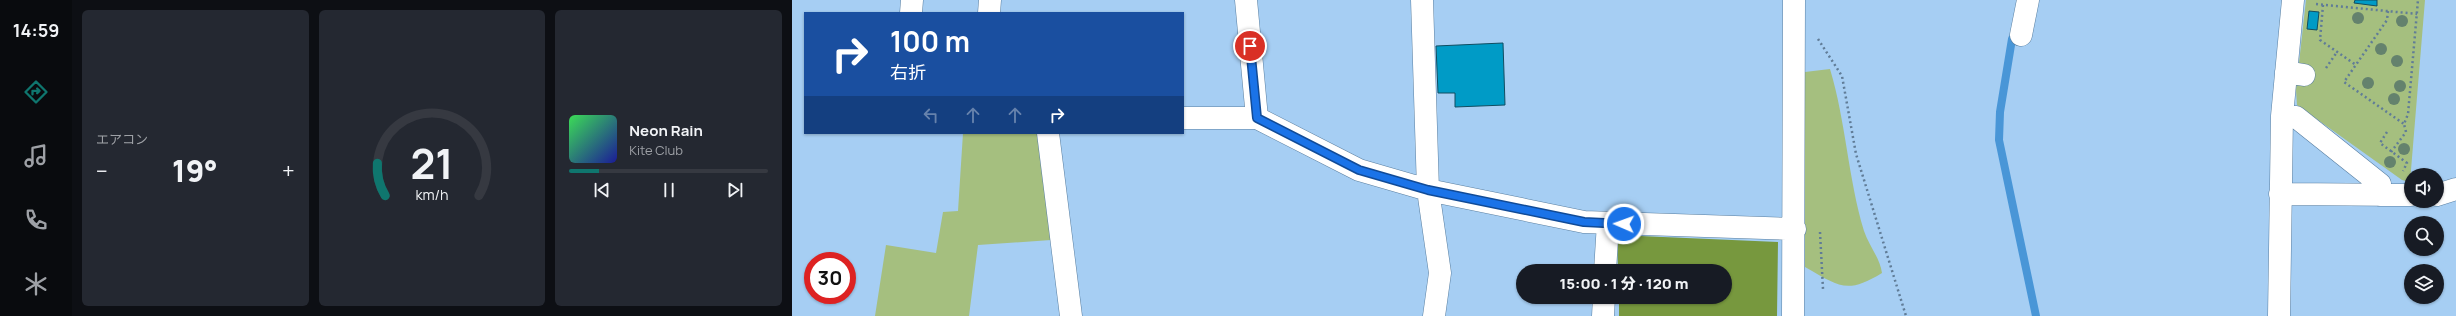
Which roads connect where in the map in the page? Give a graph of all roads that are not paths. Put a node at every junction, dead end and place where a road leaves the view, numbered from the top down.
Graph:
1 (912, 0) edge
2 (990, 0) edge
3 (1246, 0) edge
4 (1422, 0) edge
5 (1794, 0) edge
6 (2028, 0) edge
7 (2293, 0) edge
8 (911, 12) edge
9 (989, 12) edge
10 (2021, 35) dead end
11 (2282, 116) junction
12 (1184, 118) edge
13 (1257, 118) junction
14 (1048, 134) edge
15 (2456, 189) edge
16 (1428, 190) junction
17 (2444, 193) edge
18 (2280, 194) junction
19 (2380, 195) junction
20 (2404, 195) edge
21 (1608, 223) junction
22 (1795, 229) junction
23 (1605, 264) edge
24 (1604, 304) edge
25 (1071, 316) edge
26 (1434, 316) edge
27 (1603, 316) edge
28 (1793, 316) edge
29 (2279, 316) edge

1 - 8 street
2 - 9 street
3 - 13 street
4 - 16 street
5 - 22 street
6 - 10 street
7 - 11 street
11 - 18 street
11 - 19 street
12 - 13 street
13 - 16 street
14 - 25 street
15 - 17 street
16 - 21 street
16 - 26 street
18 - 19 street
18 - 29 street
19 - 20 street
21 - 22 street
21 - 23 street
22 - 28 street
24 - 27 street

